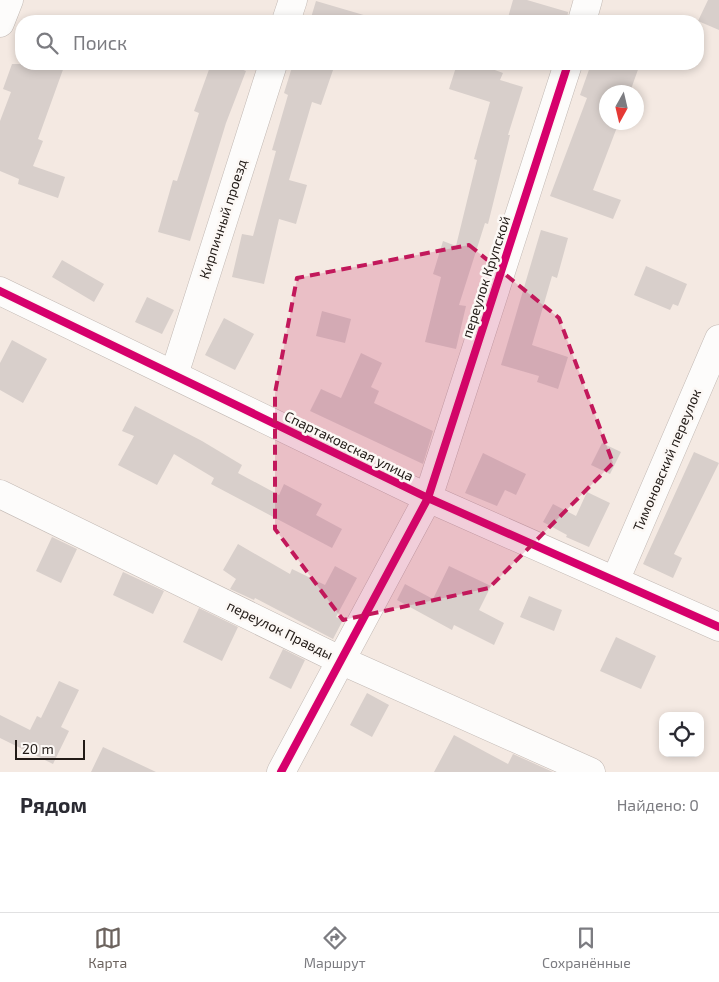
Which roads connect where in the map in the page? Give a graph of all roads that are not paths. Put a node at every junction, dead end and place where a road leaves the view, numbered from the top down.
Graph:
1 (293, 0) edge
2 (588, 0) edge
3 (288, 15) edge
4 (584, 15) edge
5 (270, 70) edge
6 (566, 70) edge
7 (0, 291) edge
8 (719, 338) edge
9 (174, 374) junction
10 (0, 494) edge
11 (428, 498) junction
12 (615, 581) junction
13 (719, 627) edge
14 (340, 660) junction
15 (281, 772) edge
16 (591, 772) edge

1 - 3 street
2 - 4 street
5 - 9 street, Кирпичный проезд
6 - 11 street, переулок Крупской
7 - 9 street, Спартаковская улица
8 - 12 street, Тимоновский переулок
9 - 11 street, Спартаковская улица
10 - 14 street, переулок Правды
11 - 12 street, Спартаковская улица
11 - 14 street, переулок Крупской
12 - 13 street, Спартаковская улица
14 - 15 street, переулок Крупской
14 - 16 street, переулок Правды

